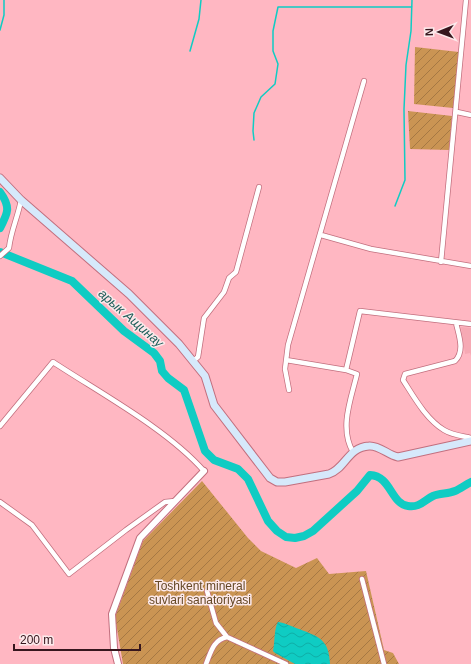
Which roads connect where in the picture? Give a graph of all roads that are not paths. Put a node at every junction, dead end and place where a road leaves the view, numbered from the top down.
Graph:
1 (466, 0) edge
2 (364, 82) dead end
3 (457, 112) junction
4 (471, 114) edge
5 (0, 178) edge
6 (259, 187) dead end
7 (21, 200) junction
8 (321, 235) junction
9 (0, 256) edge
10 (441, 262) junction
11 (471, 266) edge
12 (456, 323) junction
13 (471, 324) edge
14 (286, 360) junction
15 (193, 361) junction
16 (346, 370) junction
17 (289, 390) dead end
18 (0, 426) edge
19 (471, 438) edge
20 (471, 441) edge
21 (353, 452) junction
22 (204, 471) joint
23 (175, 501) junction
24 (0, 502) edge
25 (362, 579) dead end
26 (207, 591) dead end
27 (227, 637) junction
28 (118, 664) edge
29 (206, 664) edge
30 (286, 664) edge
31 (384, 664) edge

1 - 3 street
2 - 8 street
3 - 4 street
3 - 10 street
5 - 7 main road
6 - 15 street
7 - 9 street
7 - 15 main road
8 - 10 street
8 - 14 street
10 - 11 street
12 - 13 street
12 - 16 street
12 - 19 street
14 - 16 street
14 - 17 street
15 - 21 main road
16 - 21 street
18 - 22 street
20 - 21 main road
22 - 23 street
23 - 24 street
23 - 28 street
25 - 31 street
26 - 27 street
27 - 29 street
27 - 30 street

